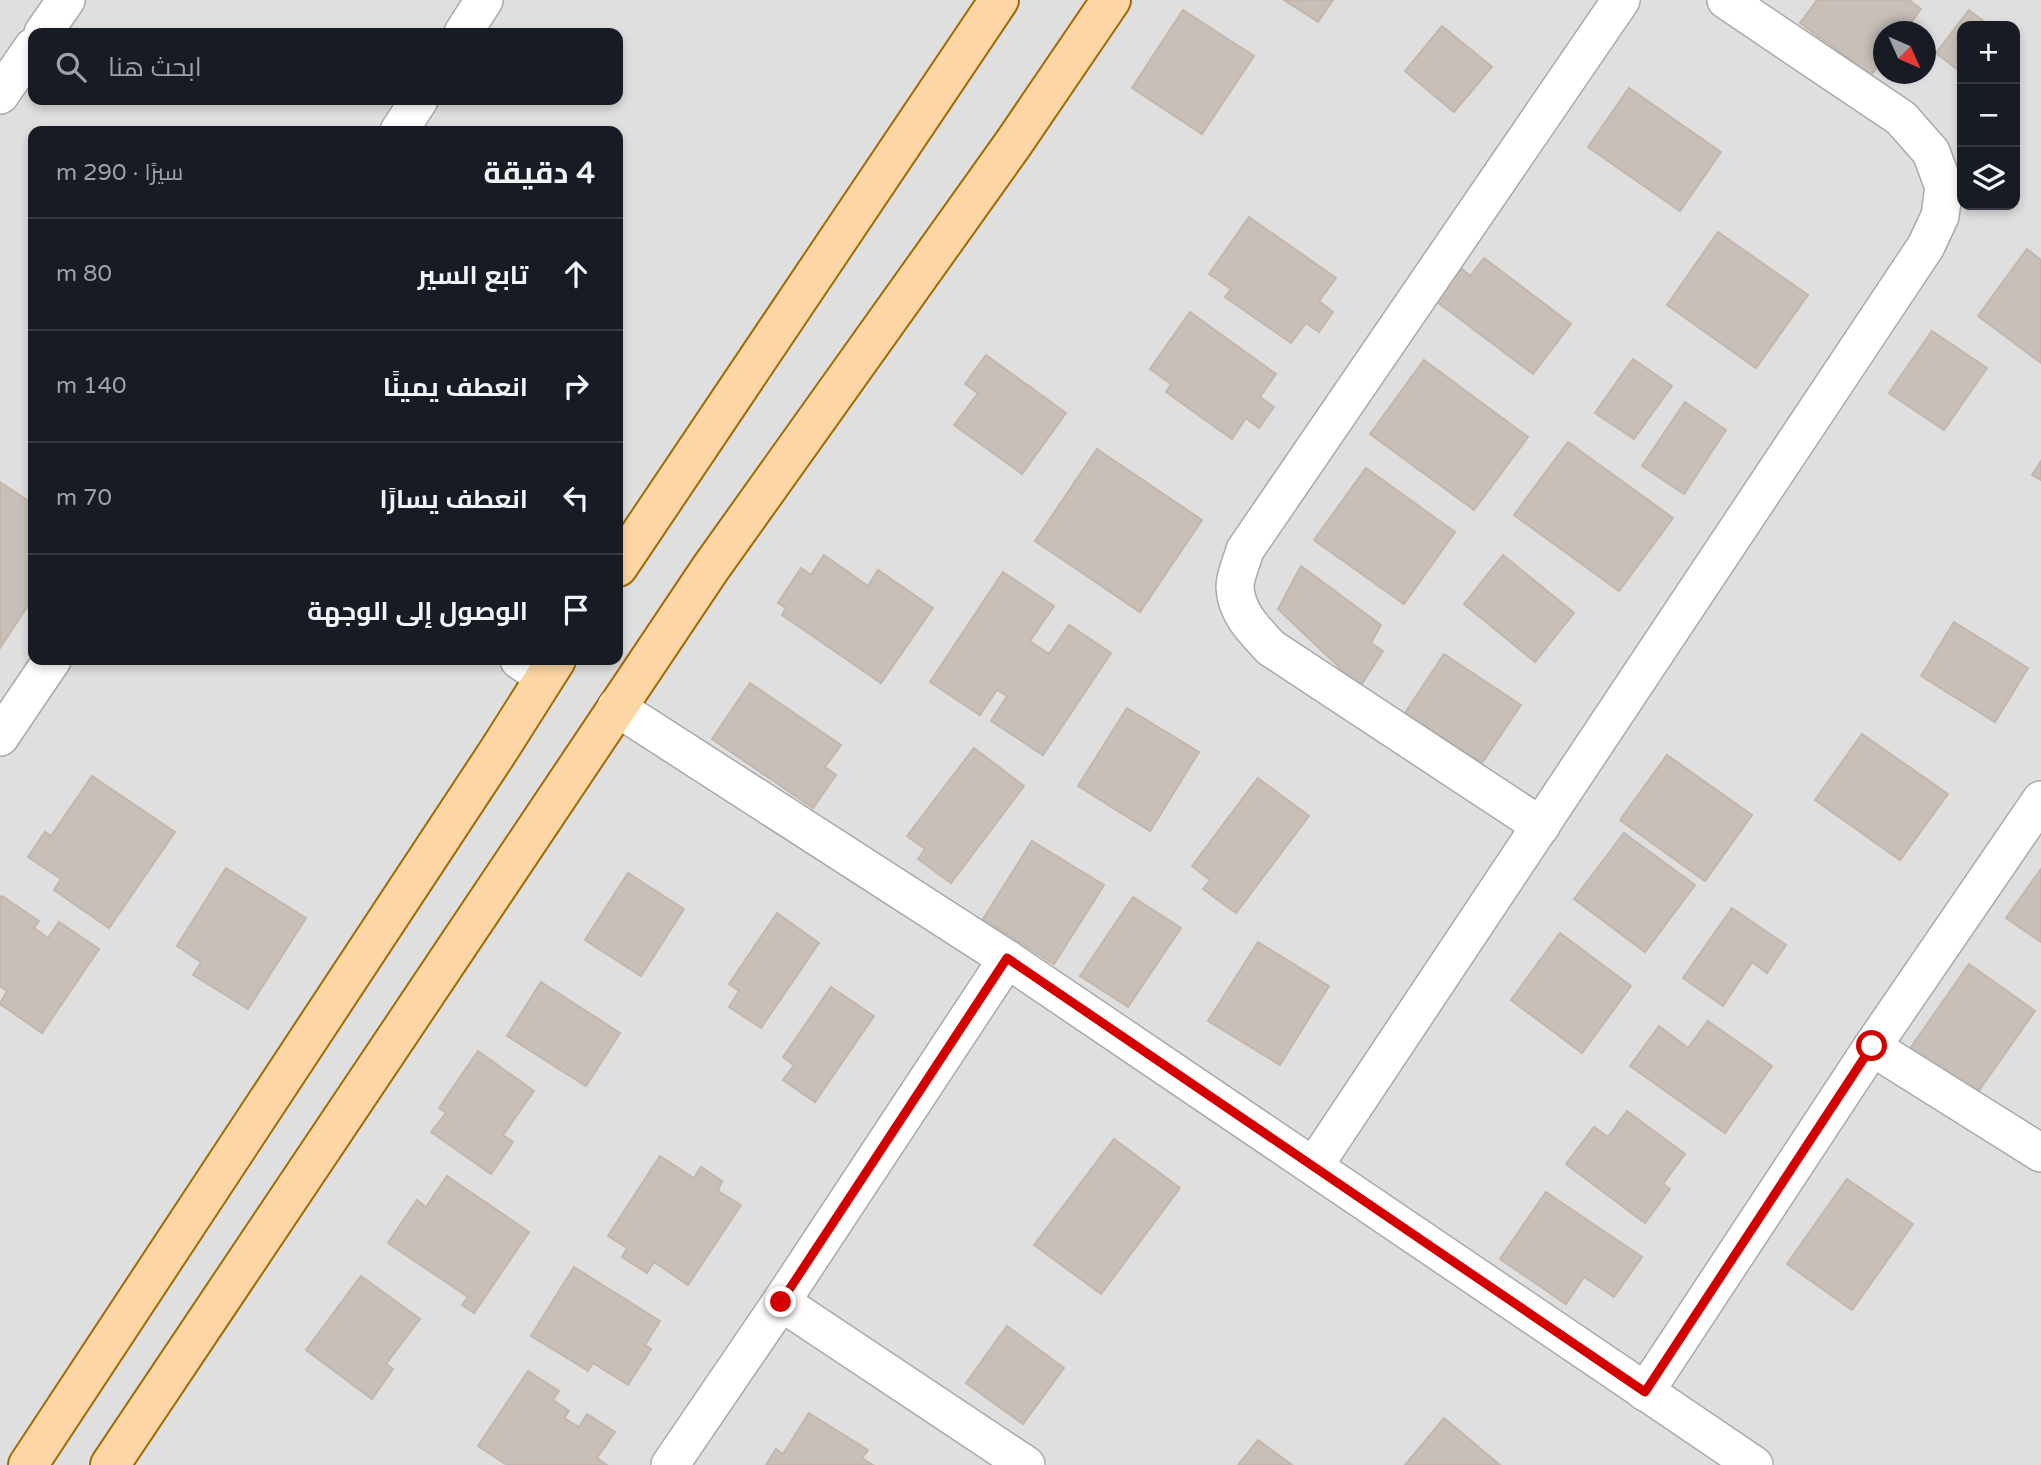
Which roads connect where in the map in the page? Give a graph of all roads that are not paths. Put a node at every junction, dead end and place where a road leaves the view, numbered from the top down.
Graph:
1 (66, 0) edge
2 (484, 0) edge
3 (999, 0) edge
4 (1111, 0) edge
5 (1621, 0) edge
6 (1726, 0) edge
7 (46, 28) edge
8 (466, 28) edge
9 (28, 54) edge
10 (0, 95) edge
11 (416, 105) edge
12 (402, 126) edge
13 (623, 560) edge
14 (49, 665) edge
15 (539, 666) edge
16 (616, 707) junction
17 (0, 737) edge
18 (2041, 800) edge
19 (1541, 826) junction
20 (1007, 958) junction
21 (1872, 1046) junction
22 (2041, 1153) edge
23 (1314, 1166) junction
24 (781, 1302) junction
25 (1645, 1392) junction
26 (28, 1465) edge
27 (110, 1465) edge
28 (670, 1465) edge
29 (1027, 1465) edge
30 (1754, 1465) edge

1 - 7 street
2 - 8 street
3 - 13 main road
4 - 16 main road
5 - 19 street
6 - 19 street
9 - 10 street
11 - 12 street
14 - 17 street
15 - 26 main road
16 - 20 street
16 - 27 main road
18 - 21 street
19 - 23 street
20 - 23 street
20 - 24 street
21 - 22 street
21 - 25 street
23 - 25 street
24 - 28 street
24 - 29 street
25 - 30 street

